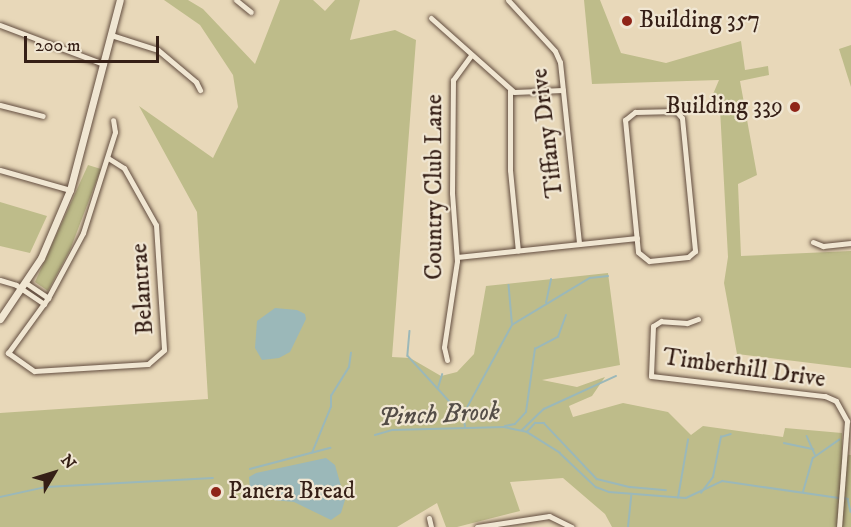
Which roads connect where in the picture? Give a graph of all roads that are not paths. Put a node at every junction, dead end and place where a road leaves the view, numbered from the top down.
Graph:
1 (120, 0) edge
2 (236, 0) edge
3 (508, 0) edge
4 (251, 12) dead end
5 (431, 18) dead end
6 (0, 25) edge
7 (111, 36) junction
8 (471, 55) junction
9 (104, 64) junction
10 (200, 90) dead end
11 (510, 90) junction
12 (563, 90) junction
13 (0, 105) edge
14 (43, 116) dead end
15 (113, 120) dead end
16 (108, 158) junction
17 (0, 170) edge
18 (70, 190) junction
19 (637, 238) junction
20 (813, 242) dead end
21 (851, 243) edge
22 (579, 244) junction
23 (518, 251) junction
24 (457, 257) junction
25 (0, 280) edge
26 (24, 286) junction
27 (48, 298) junction
28 (44, 304) junction
29 (0, 319) edge
30 (698, 319) dead end
31 (447, 360) dead end
32 (429, 518) dead end
33 (500, 525) edge
34 (431, 527) edge
35 (477, 527) edge
36 (572, 527) edge
37 (839, 527) edge

1 - 7 main road
2 - 4 street
3 - 12 street, Tiffany Drive
5 - 8 street
6 - 9 street
7 - 9 main road
7 - 10 street
8 - 11 street
8 - 24 street, Country Club Lane
9 - 18 main road
11 - 12 street
11 - 23 street
12 - 22 street, Tiffany Drive
13 - 14 street
15 - 16 street, Belantrae
16 - 27 street, Belantrae
16 - 28 street, Belantrae
17 - 18 street
18 - 26 main road
19 - 19 street
19 - 22 street
20 - 21 street
22 - 23 street
23 - 24 street
24 - 31 street, Country Club Lane
25 - 26 street
26 - 27 street
26 - 28 street
26 - 29 main road
27 - 28 street, Belantrae
30 - 37 street, Timberhill Drive
32 - 34 street
33 - 35 street
33 - 36 street

